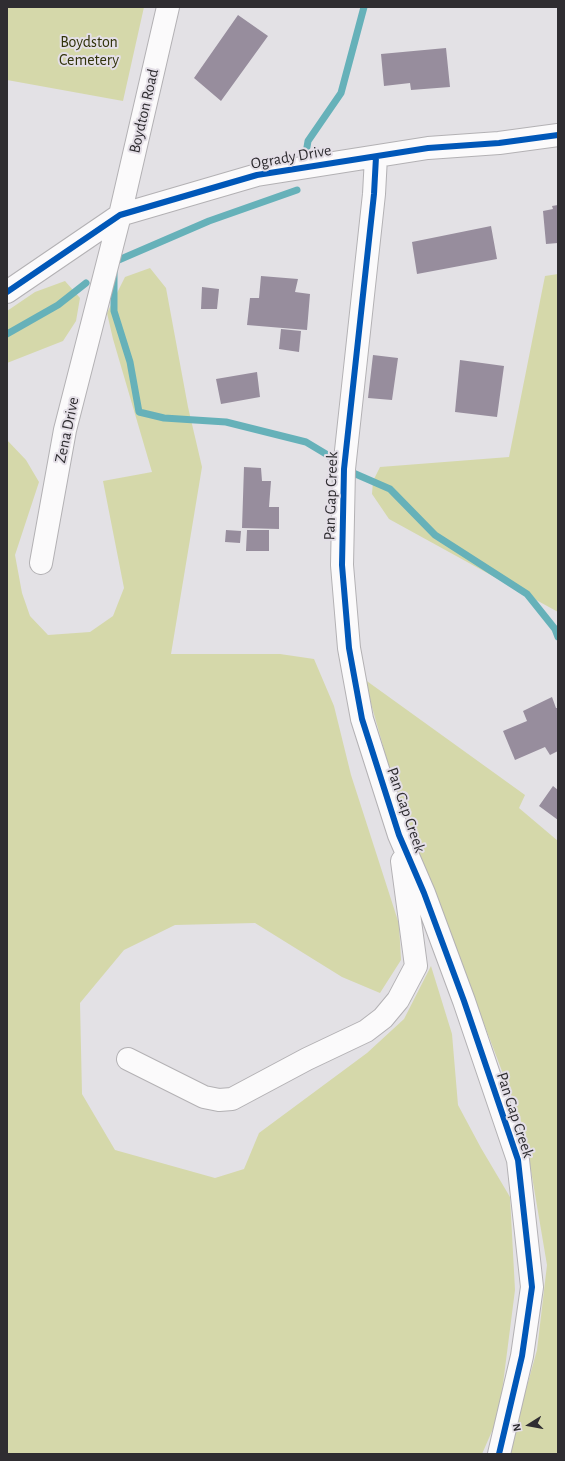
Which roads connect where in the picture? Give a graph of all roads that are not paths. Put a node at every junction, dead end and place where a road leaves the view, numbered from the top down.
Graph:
1 (168, 7) edge
2 (558, 135) edge
3 (376, 157) junction
4 (120, 215) junction
5 (7, 292) edge
6 (99, 299) joint
7 (41, 563) dead end
8 (399, 836) junction
9 (128, 1059) dead end
10 (499, 1454) edge

1 - 4 street, Boydton Road
2 - 3 street, Ogrady Drive
3 - 4 street, Ogrady Drive
3 - 8 street, Pan Gap Creek
4 - 5 street, Ogrady Drive
4 - 6 street, Boydton Road
6 - 7 street, Zena Drive
8 - 9 street
8 - 10 street, Pan Gap Creek

